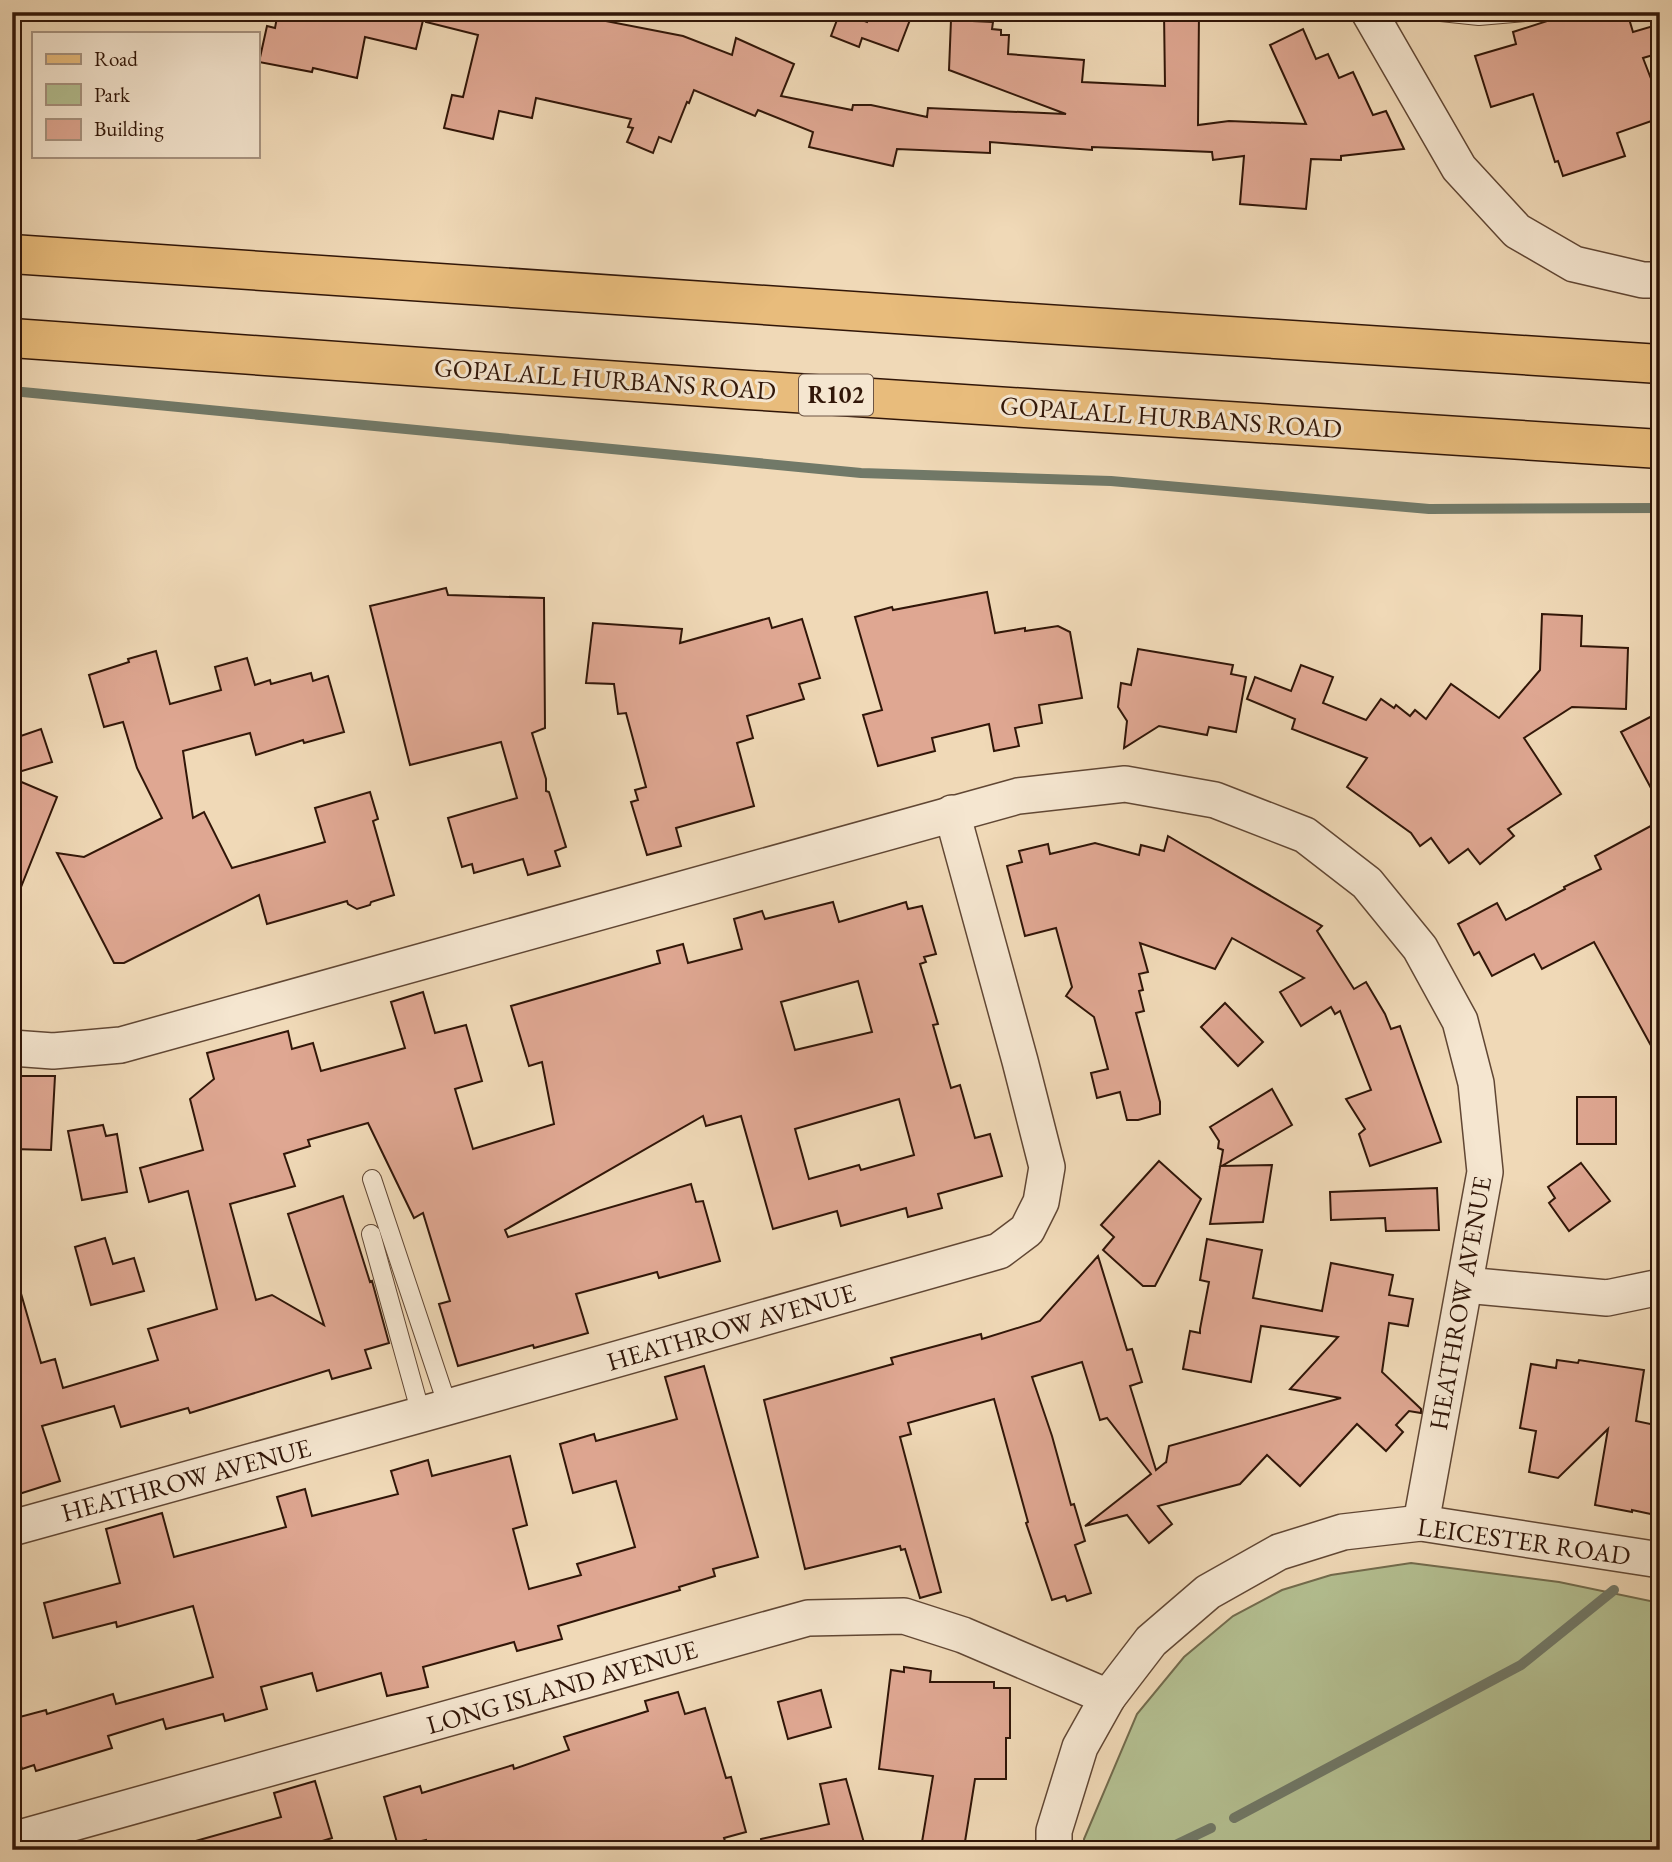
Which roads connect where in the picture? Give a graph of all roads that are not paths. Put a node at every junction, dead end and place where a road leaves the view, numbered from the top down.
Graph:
1 (1441, 12) edge
2 (1525, 12) edge
3 (1379, 13) edge
4 (12, 254) edge
5 (1660, 280) edge
6 (12, 338) edge
7 (1660, 364) edge
8 (1660, 449) edge
9 (952, 813) junction
10 (12, 1048) edge
11 (372, 1179) dead end
12 (371, 1234) dead end
13 (1465, 1285) junction
14 (1660, 1287) edge
15 (434, 1411) junction
16 (1421, 1523) junction
17 (12, 1528) edge
18 (1660, 1560) edge
19 (1108, 1697) junction
20 (12, 1840) edge
21 (1054, 1850) edge

1 - 2 lane
3 - 5 street
4 - 7 main road
6 - 8 main road, GOPALALL HURBANS ROAD / R102
9 - 10 street, HEATHROW AVENUE
9 - 13 street, HEATHROW AVENUE
9 - 15 street, HEATHROW AVENUE
11 - 15 lane
12 - 15 lane
13 - 14 street
13 - 16 street, HEATHROW AVENUE
15 - 17 street, HEATHROW AVENUE
16 - 18 street, LEICESTER ROAD
16 - 19 street, LEICESTER ROAD
19 - 20 street, LONG ISLAND AVENUE
19 - 21 street, LEICESTER ROAD

